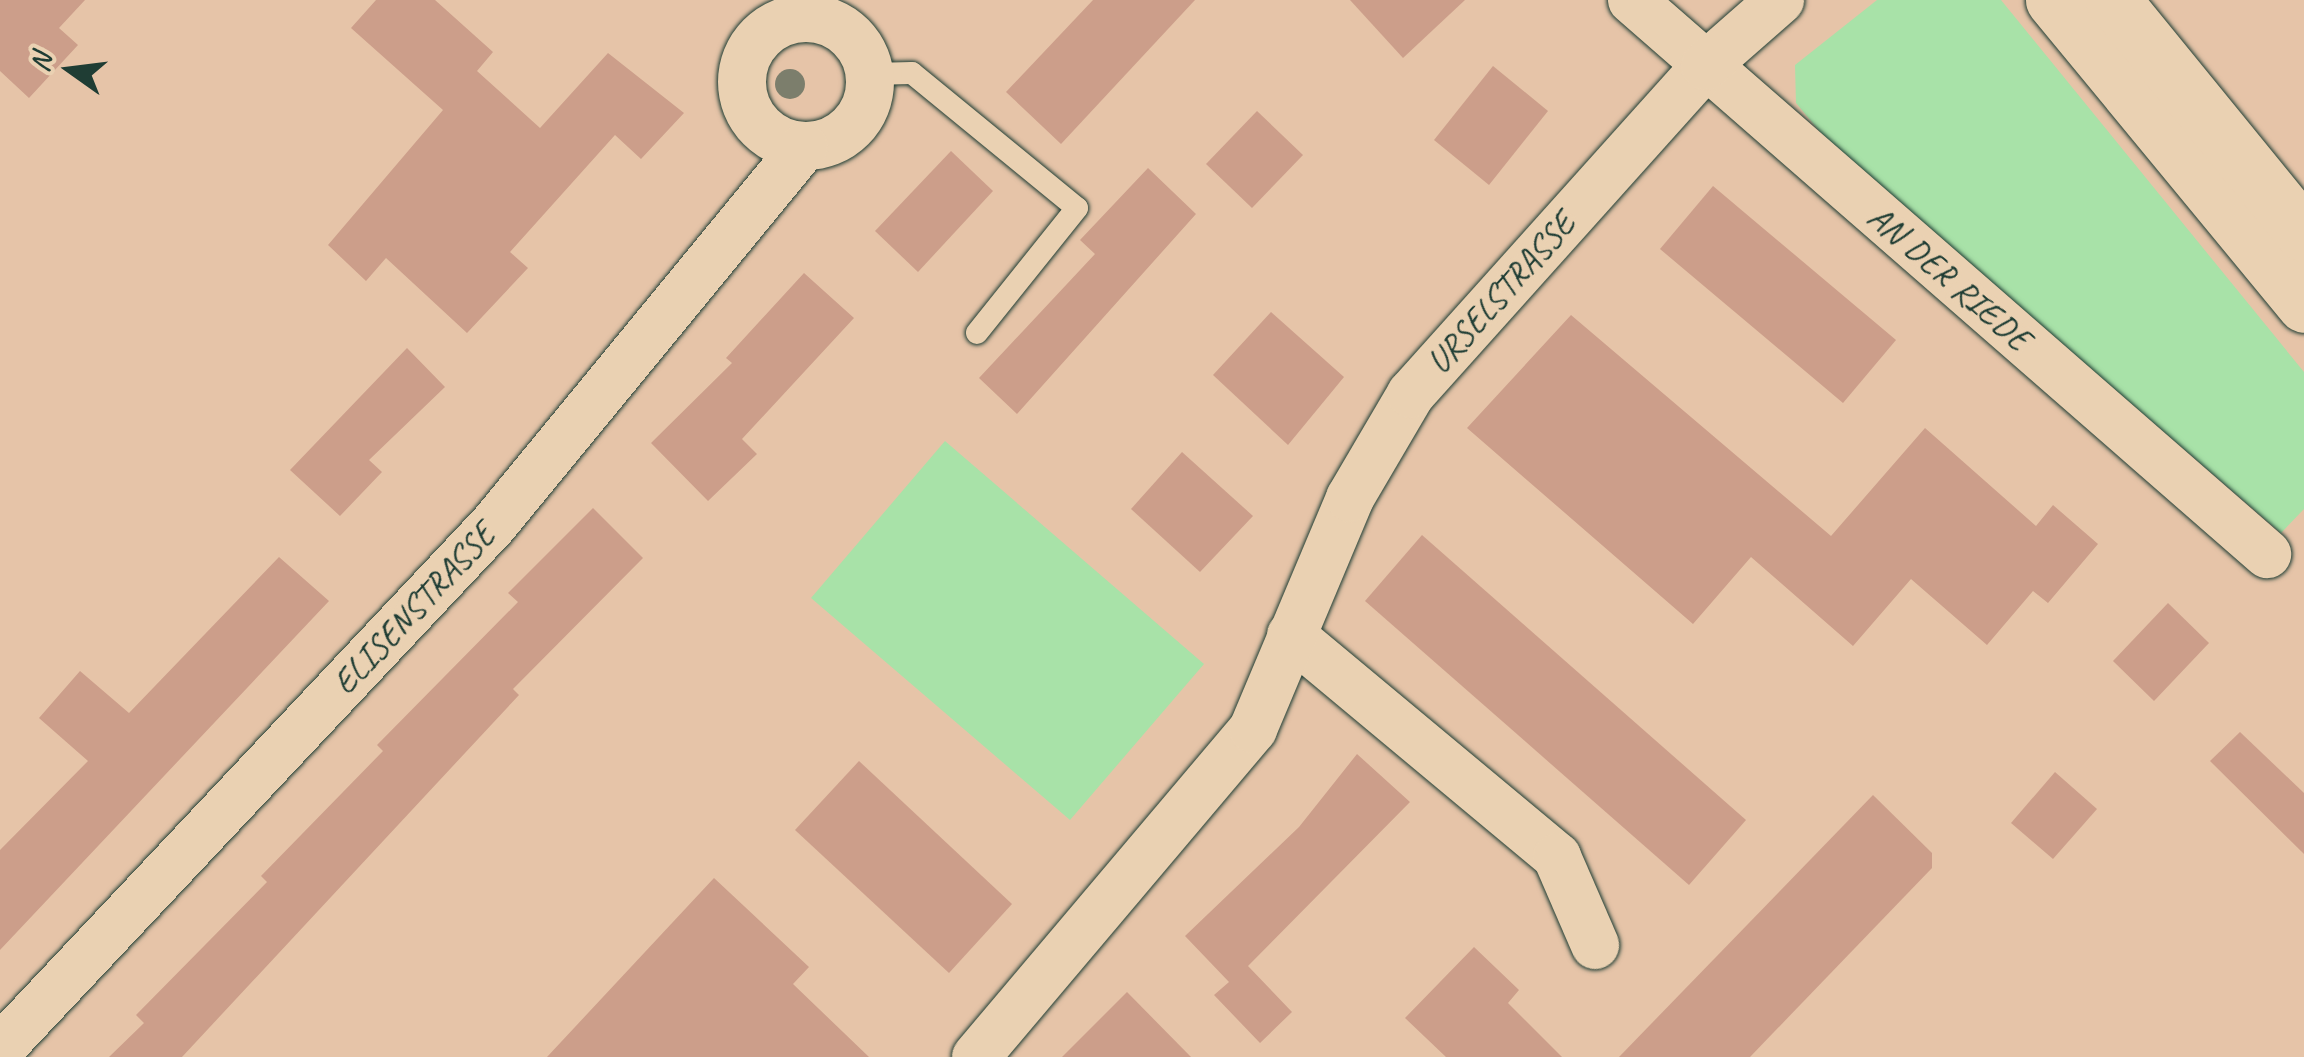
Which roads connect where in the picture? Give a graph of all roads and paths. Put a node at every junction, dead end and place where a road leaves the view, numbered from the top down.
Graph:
1 (1632, 0) edge
2 (1780, 0) edge
3 (2053, 0) edge
4 (2113, 0) edge
5 (1705, 66) junction
6 (870, 74) junction
7 (804, 147) junction
8 (2304, 234) edge
9 (2304, 305) edge
10 (977, 333) dead end
11 (2267, 554) dead end
12 (1291, 635) junction
13 (1594, 945) dead end
14 (0, 1049) edge
15 (976, 1057) edge

1 - 5 street, AN DER RIEDE
2 - 5 street, URSELSTRASSE
3 - 9 main road
4 - 8 main road
5 - 11 street, AN DER RIEDE
5 - 12 street, URSELSTRASSE
6 - 7 street, ELISENSTRASSE
6 - 7 street
6 - 10 lane
7 - 14 street, ELISENSTRASSE
12 - 13 street
12 - 15 street, URSELSTRASSE

